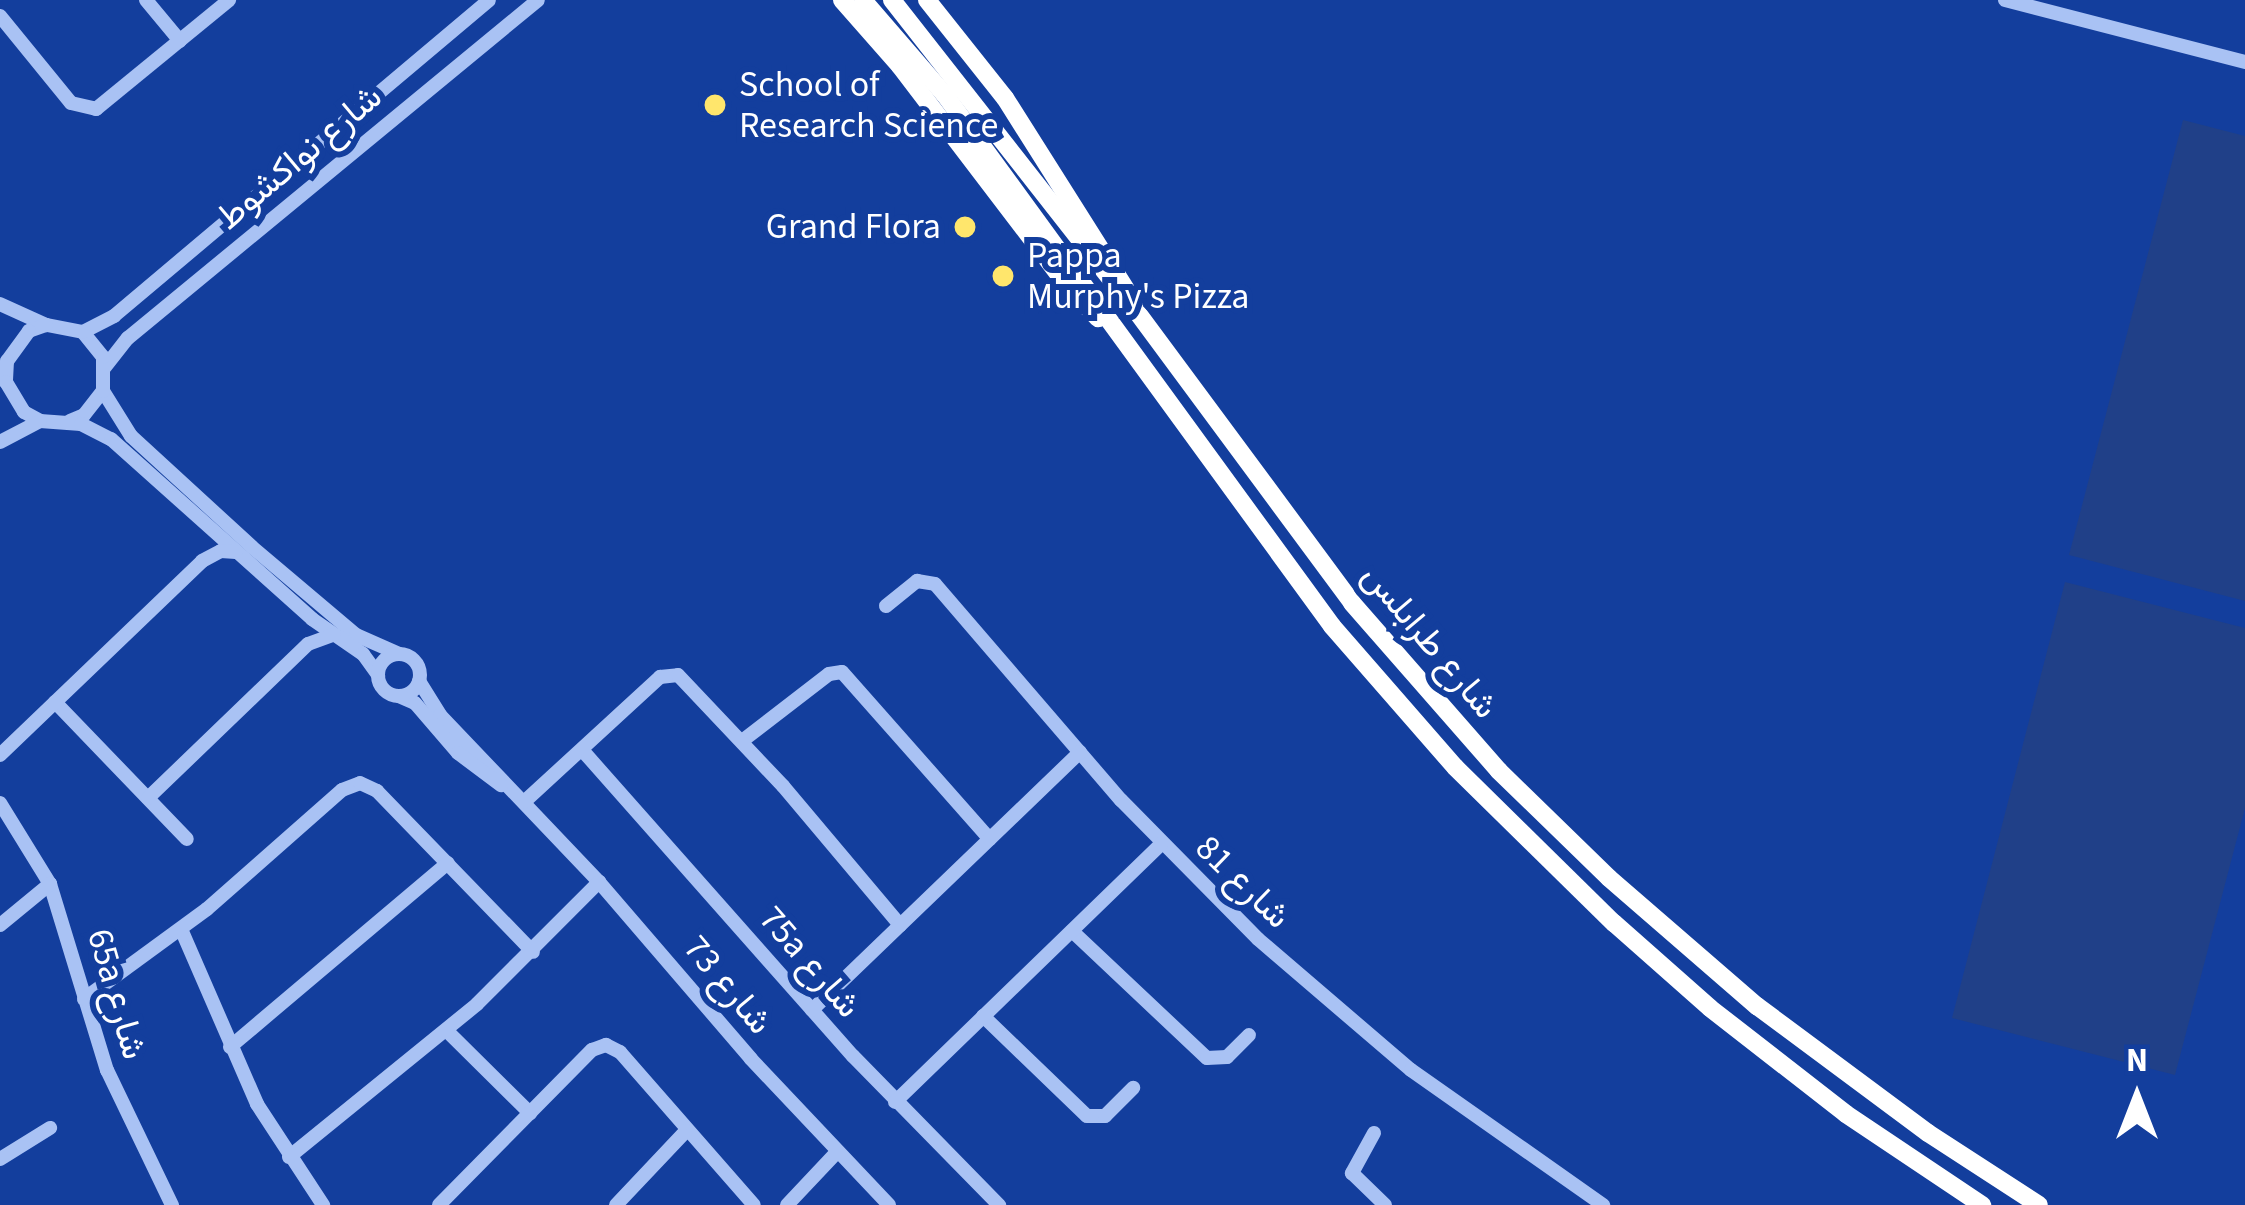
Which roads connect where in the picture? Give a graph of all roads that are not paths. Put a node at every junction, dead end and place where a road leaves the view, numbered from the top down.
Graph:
1 (146, 0) edge
2 (230, 0) edge
3 (488, 0) edge
4 (538, 0) edge
5 (842, 0) edge
6 (863, 0) edge
7 (892, 0) edge
8 (926, 0) edge
9 (2005, 0) edge
10 (0, 16) edge
11 (180, 41) junction
12 (2245, 62) edge
13 (0, 304) edge
14 (1137, 312) junction
15 (46, 325) junction
16 (1110, 328) junction
17 (83, 332) junction
18 (0, 339) edge
19 (8, 361) junction
20 (105, 367) junction
21 (6, 382) junction
22 (103, 391) junction
23 (0, 398) edge
24 (40, 421) junction
25 (70, 421) junction
26 (0, 442) edge
27 (206, 526) junction
28 (236, 552) junction
29 (202, 561) junction
30 (886, 606) dead end
31 (312, 619) junction
32 (333, 635) junction
33 (308, 644) junction
34 (399, 654) junction
35 (378, 675) junction
36 (419, 681) junction
37 (399, 696) junction
38 (55, 702) junction
39 (742, 741) junction
40 (583, 751) junction
41 (1080, 752) junction
42 (0, 754) edge
43 (148, 798) junction
44 (0, 803) edge
45 (526, 804) junction
46 (990, 838) junction
47 (188, 839) dead end
48 (1162, 844) junction
49 (448, 863) junction
50 (50, 884) junction
51 (601, 884) junction
52 (0, 925) edge
53 (900, 926) junction
54 (181, 929) junction
55 (1072, 931) junction
56 (533, 952) junction
57 (84, 999) junction
58 (812, 1010) junction
59 (983, 1016) junction
60 (447, 1030) junction
61 (1249, 1035) dead end
62 (230, 1047) junction
63 (1133, 1088) dead end
64 (895, 1102) junction
65 (530, 1113) junction
66 (50, 1128) dead end
67 (686, 1131) junction
68 (1374, 1133) dead end
69 (2, 1154) edge
70 (838, 1155) junction
71 (289, 1157) junction
72 (1575, 1187) junction
73 (171, 1204) edge
74 (323, 1205) edge
75 (439, 1205) edge
76 (616, 1205) edge
77 (754, 1205) edge
78 (788, 1205) edge
79 (889, 1205) edge
80 (999, 1205) edge
81 (1384, 1205) edge
82 (1563, 1205) edge
83 (1603, 1205) edge
84 (1982, 1205) edge
85 (2039, 1205) edge

1 - 11 street
2 - 11 street
3 - 17 street, شارع نواكشوط
4 - 20 street, شارع نواكشوط
5 - 16 highway
6 - 16 highway, شارع طرابلس
7 - 14 highway, شارع طرابلس
8 - 14 highway
9 - 12 street
10 - 11 street
13 - 15 street
14 - 85 highway, شارع طرابلس
15 - 17 street
15 - 19 street
16 - 84 highway, شارع طرابلس
17 - 20 street
18 - 19 street
19 - 21 street
20 - 22 street
21 - 23 street
21 - 24 street
22 - 25 street
22 - 34 street
24 - 25 street
24 - 26 street
25 - 27 street
27 - 28 street
27 - 29 street
28 - 29 street
28 - 31 street
29 - 38 street
30 - 41 street, شارع 81
31 - 32 street
31 - 33 street
32 - 33 street
32 - 35 street
33 - 43 street
34 - 35 street
34 - 36 street
35 - 37 street
36 - 37 street
36 - 45 street, شارع 73
37 - 45 street, شارع 73
38 - 42 street
38 - 43 street
39 - 40 street
39 - 46 street
39 - 53 street
40 - 45 street
40 - 58 street, 75a شارع
41 - 46 street
41 - 48 street, شارع 81
43 - 47 street
44 - 50 street, 65a شارع
45 - 51 street, شارع 73
46 - 53 street
48 - 55 street
48 - 72 street, شارع 81
49 - 54 street
49 - 56 street
49 - 62 street
50 - 52 street
50 - 57 street, 65a شارع
51 - 56 street
51 - 70 street, شارع 73
53 - 58 street
54 - 57 street
54 - 62 street
55 - 59 street
55 - 61 street
56 - 60 street
57 - 73 street, 65a شارع
58 - 64 street, 75a شارع
59 - 63 street
59 - 64 street
60 - 65 street
60 - 71 street
62 - 71 street
64 - 80 street, 75a شارع
65 - 67 street
65 - 75 street
66 - 69 street
67 - 76 street
67 - 77 street
68 - 81 street
70 - 78 street
70 - 79 street, شارع 73
71 - 74 street
72 - 82 street
72 - 83 street, شارع 81

